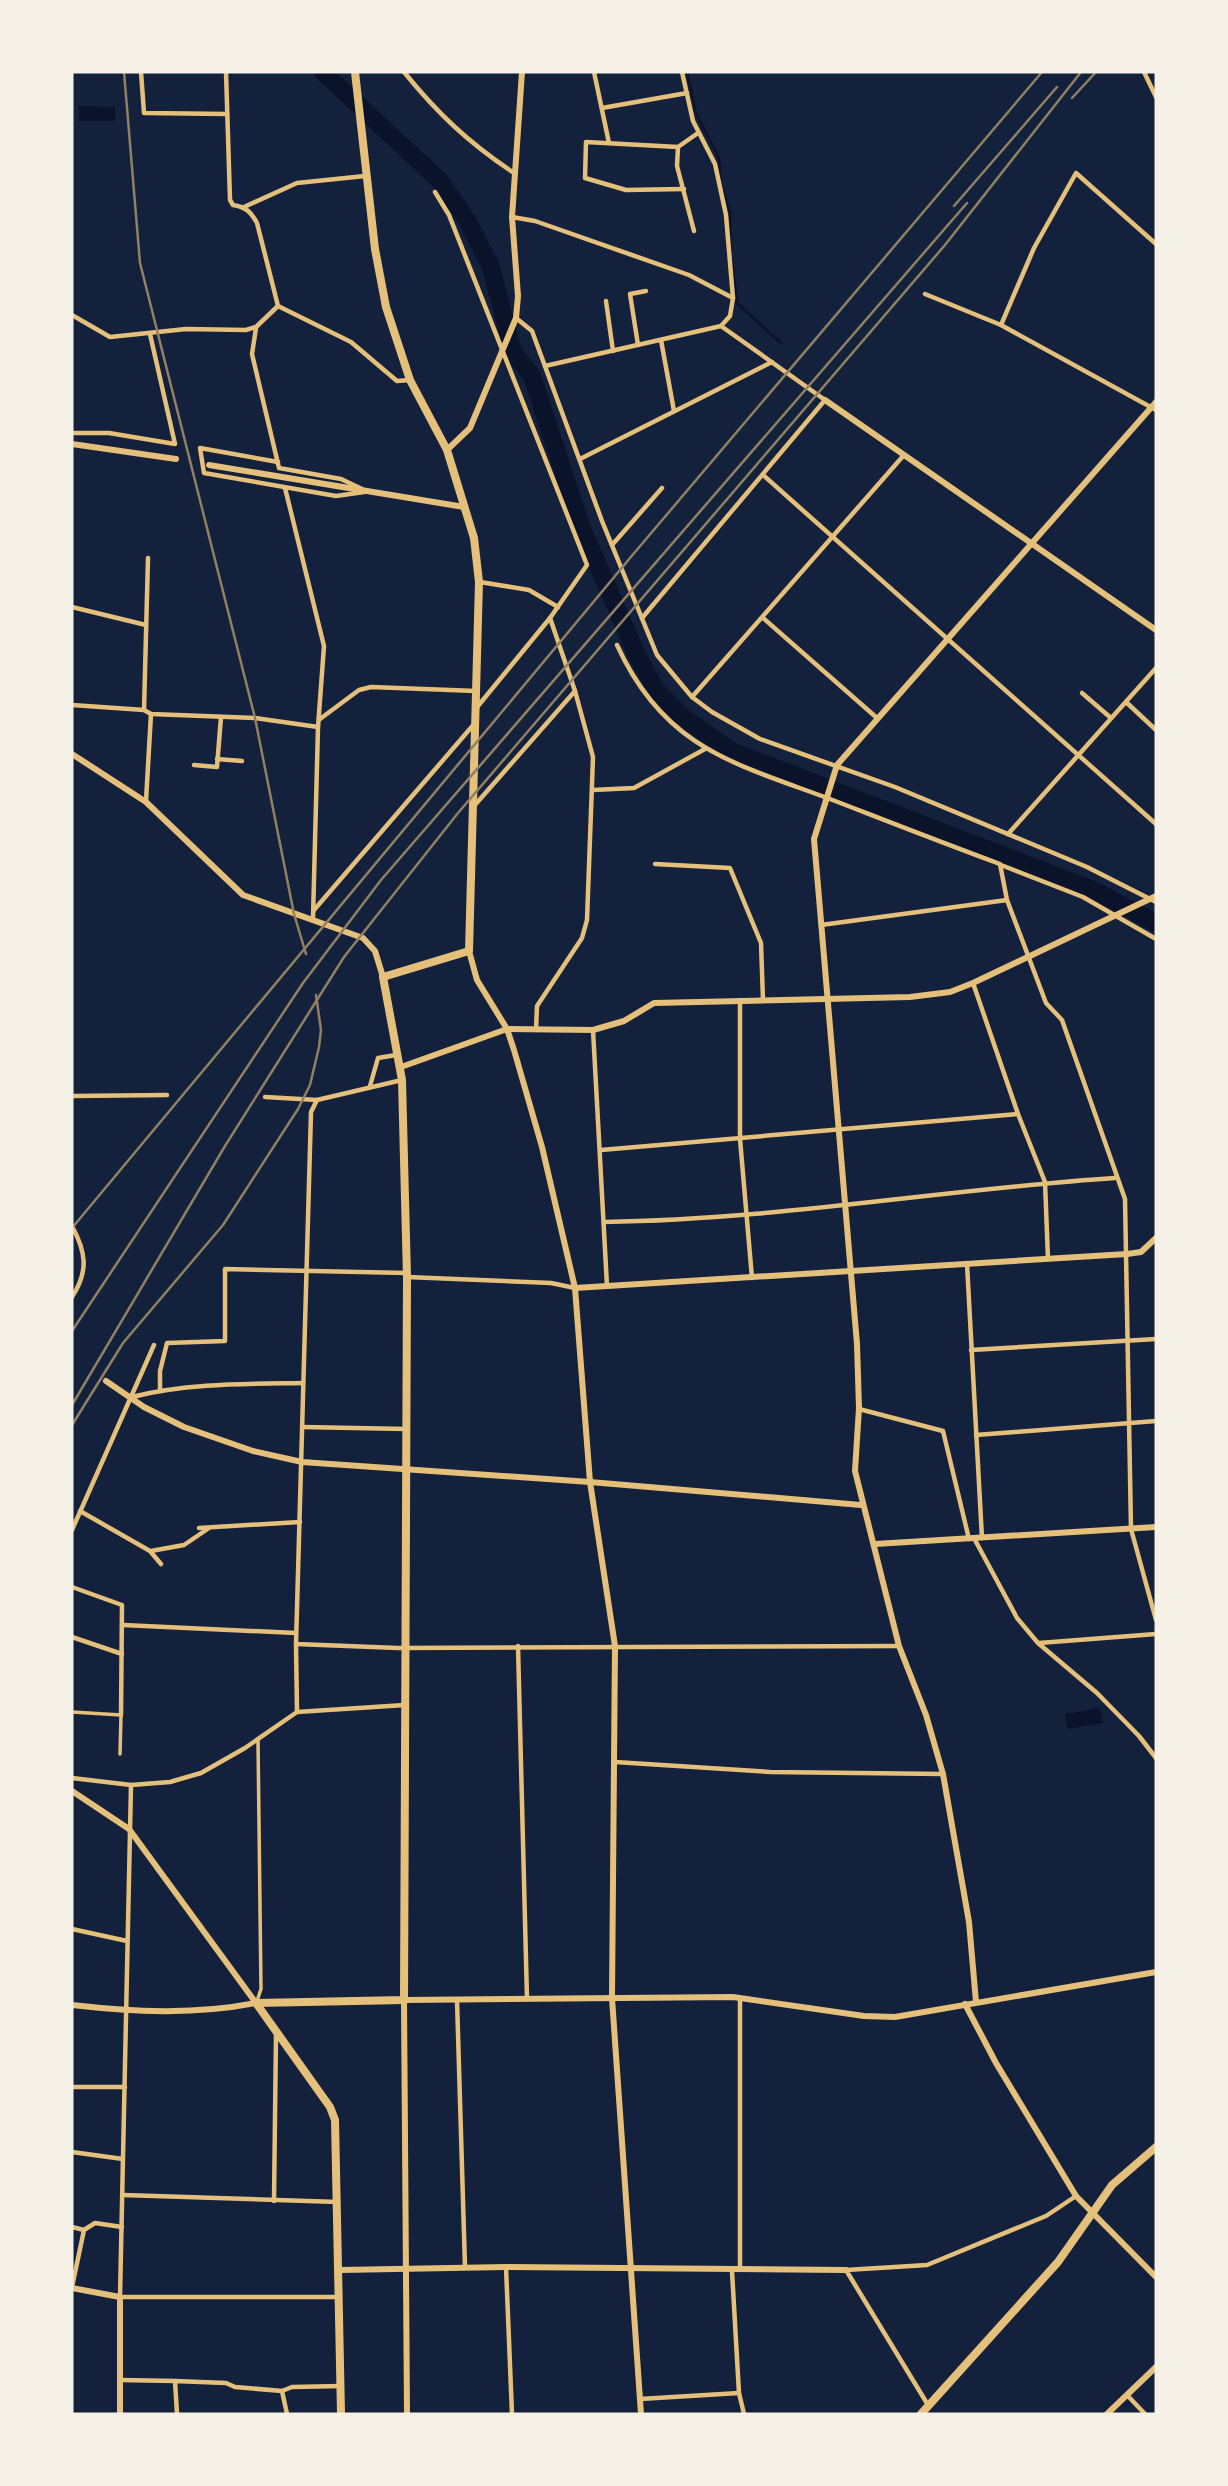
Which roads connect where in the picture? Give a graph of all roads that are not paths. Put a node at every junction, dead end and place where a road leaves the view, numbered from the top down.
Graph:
1 (141, 72) edge
2 (226, 72) edge
3 (404, 72) edge
4 (522, 72) edge
5 (594, 72) edge
6 (682, 72) edge
7 (1144, 72) edge
8 (356, 76) edge
9 (687, 93) junction
10 (1156, 97) edge
11 (602, 108) junction
12 (228, 114) junction
13 (698, 133) junction
14 (609, 143) junction
15 (678, 147) junction
16 (514, 173) junction
17 (365, 176) junction
18 (684, 189) junction
19 (435, 192) dead end
20 (244, 207) junction
21 (512, 217) junction
22 (694, 231) dead end
23 (1156, 244) edge
24 (646, 291) dead end
25 (925, 294) dead end
26 (733, 298) junction
27 (606, 301) dead end
28 (278, 306) junction
29 (72, 315) edge
30 (516, 318) junction
31 (1001, 325) junction
32 (721, 326) junction
33 (256, 327) junction
34 (150, 334) junction
35 (661, 340) junction
36 (638, 345) junction
37 (503, 351) junction
38 (613, 351) junction
39 (772, 362) junction
40 (545, 366) junction
41 (410, 380) junction
42 (825, 400) junction
43 (1155, 406) edge
44 (674, 412) junction
45 (72, 433) edge
46 (72, 443) edge
47 (447, 450) junction
48 (905, 455) junction
49 (176, 458) dead end
50 (580, 459) junction
51 (278, 462) junction
52 (209, 465) dead end
53 (763, 475) junction
54 (285, 488) junction
55 (662, 488) dead end
56 (369, 492) junction
57 (464, 507) junction
58 (833, 536) junction
59 (1034, 544) junction
60 (612, 545) junction
61 (148, 558) dead end
62 (479, 582) junction
63 (72, 607) edge
64 (558, 607) junction
65 (550, 618) junction
66 (642, 618) junction
67 (762, 618) junction
68 (146, 625) junction
69 (1156, 630) edge
70 (947, 638) junction
71 (617, 645) dead end
72 (1156, 668) edge
73 (477, 691) junction
74 (575, 691) junction
75 (1082, 693) dead end
76 (692, 697) junction
77 (1126, 702) junction
78 (72, 705) edge
79 (477, 707) junction
80 (145, 710) junction
81 (151, 713) junction
82 (221, 717) junction
83 (877, 718) junction
84 (1111, 718) junction
85 (319, 719) junction
86 (477, 720) junction
87 (318, 727) junction
88 (1156, 730) edge
89 (705, 749) junction
90 (72, 754) edge
91 (1080, 754) junction
92 (217, 759) junction
93 (242, 761) dead end
94 (194, 765) dead end
95 (838, 765) junction
96 (593, 790) junction
97 (826, 798) junction
98 (146, 802) junction
99 (474, 806) junction
100 (1156, 824) edge
101 (1008, 835) junction
102 (655, 864) dead end
103 (1000, 864) junction
104 (1155, 899) edge
105 (1007, 900) junction
106 (314, 914) junction
107 (1118, 915) junction
108 (821, 925) junction
109 (1156, 939) edge
110 (469, 951) junction
111 (1029, 955) junction
112 (383, 977) junction
113 (974, 983) junction
114 (828, 998) junction
115 (740, 1000) junction
116 (763, 1000) junction
117 (506, 1030) junction
118 (536, 1030) junction
119 (593, 1030) junction
120 (398, 1055) junction
121 (401, 1067) junction
122 (402, 1080) junction
123 (370, 1087) junction
124 (167, 1095) dead end
125 (72, 1096) edge
126 (265, 1097) dead end
127 (317, 1100) junction
128 (1017, 1114) junction
129 (840, 1129) junction
130 (740, 1139) junction
131 (601, 1150) junction
132 (1115, 1178) junction
133 (1045, 1182) junction
134 (847, 1204) junction
135 (746, 1213) junction
136 (604, 1222) junction
137 (72, 1226) edge
138 (1156, 1238) edge
139 (1126, 1255) junction
140 (1048, 1259) junction
141 (967, 1264) junction
142 (306, 1269) junction
143 (851, 1271) junction
144 (407, 1275) junction
145 (752, 1278) junction
146 (607, 1286) junction
147 (576, 1288) junction
148 (72, 1297) edge
149 (1156, 1339) edge
150 (1127, 1341) junction
151 (154, 1345) dead end
152 (971, 1350) junction
153 (106, 1381) dead end
154 (303, 1383) junction
155 (160, 1391) junction
156 (131, 1397) junction
157 (858, 1409) junction
158 (1156, 1421) edge
159 (1130, 1423) junction
160 (302, 1427) junction
161 (407, 1429) junction
162 (976, 1434) junction
163 (302, 1462) junction
164 (406, 1469) junction
165 (590, 1482) junction
166 (861, 1505) junction
167 (80, 1511) junction
168 (300, 1522) junction
169 (212, 1527) junction
170 (1156, 1527) edge
171 (199, 1528) dead end
172 (1131, 1529) junction
173 (72, 1530) edge
174 (976, 1540) junction
175 (875, 1544) junction
176 (150, 1551) junction
177 (161, 1564) dead end
178 (72, 1587) edge
179 (1156, 1620) edge
180 (123, 1625) junction
181 (296, 1633) junction
182 (1156, 1634) edge
183 (72, 1637) edge
184 (1038, 1643) junction
185 (296, 1644) junction
186 (518, 1646) junction
187 (615, 1646) junction
188 (899, 1646) junction
189 (405, 1648) junction
190 (122, 1654) junction
191 (405, 1705) junction
192 (72, 1712) edge
193 (297, 1712) junction
194 (121, 1716) junction
195 (258, 1740) junction
196 (120, 1754) dead end
197 (1156, 1758) edge
198 (615, 1762) junction
199 (943, 1774) junction
200 (72, 1778) edge
201 (131, 1785) junction
202 (72, 1791) edge
203 (129, 1829) junction
204 (72, 1929) edge
205 (127, 1941) junction
206 (1156, 1972) edge
207 (612, 1998) junction
208 (740, 1998) junction
209 (527, 1999) junction
210 (404, 2000) junction
211 (457, 2000) junction
212 (976, 2002) junction
213 (256, 2003) junction
214 (965, 2004) junction
215 (72, 2005) edge
216 (127, 2013) junction
217 (276, 2031) junction
218 (72, 2087) edge
219 (125, 2087) junction
220 (1156, 2147) edge
221 (72, 2152) edge
222 (123, 2159) junction
223 (122, 2195) junction
224 (1076, 2196) junction
225 (274, 2201) junction
226 (338, 2203) junction
227 (1093, 2215) junction
228 (72, 2227) edge
229 (122, 2227) junction
230 (84, 2230) junction
231 (465, 2267) junction
232 (506, 2267) junction
233 (404, 2269) junction
234 (340, 2270) junction
235 (632, 2270) junction
236 (846, 2270) junction
237 (736, 2271) junction
238 (1156, 2277) edge
239 (72, 2287) edge
240 (120, 2297) junction
241 (340, 2297) junction
242 (1156, 2367) edge
243 (120, 2380) junction
244 (175, 2381) junction
245 (341, 2386) junction
246 (282, 2391) junction
247 (739, 2393) junction
248 (1127, 2395) junction
249 (640, 2399) junction
250 (929, 2406) junction
251 (120, 2414) edge
252 (177, 2414) edge
253 (287, 2414) edge
254 (341, 2414) edge
255 (407, 2414) edge
256 (512, 2414) edge
257 (641, 2414) edge
258 (744, 2414) edge
259 (921, 2414) edge
260 (1107, 2414) edge
261 (1145, 2414) edge

1 - 12 street
2 - 12 street
3 - 16 street
4 - 16 street
5 - 11 street
6 - 9 street
7 - 10 street
8 - 17 highway
9 - 11 street
9 - 13 street
11 - 14 street
12 - 20 street
13 - 15 street
13 - 26 street
14 - 15 street
14 - 18 street
15 - 18 street
16 - 21 street
17 - 20 street
17 - 41 highway
18 - 22 street
19 - 37 street
20 - 28 street
21 - 26 street
21 - 30 street
23 - 31 street
24 - 36 street
25 - 31 street
26 - 32 street
27 - 38 street
28 - 33 street
28 - 41 street
29 - 34 street
30 - 37 street
30 - 40 street
31 - 43 street
32 - 35 street
32 - 39 street
33 - 34 street
33 - 51 street
34 - 45 street
35 - 36 street
35 - 44 street
36 - 38 street
37 - 47 street
37 - 64 street
38 - 40 street
39 - 42 street
39 - 44 street
40 - 50 street
41 - 47 highway
42 - 48 street
42 - 53 street
43 - 59 street
44 - 50 street
46 - 49 street
47 - 57 highway
48 - 58 street
48 - 59 street
50 - 60 street
51 - 54 street
51 - 56 street
52 - 56 street
53 - 58 street
53 - 66 street
54 - 56 street
54 - 85 street
55 - 60 street
56 - 57 street
57 - 62 highway
58 - 67 street
58 - 70 street
59 - 69 street
59 - 70 street
60 - 66 street
61 - 68 street
62 - 64 street
62 - 73 highway
63 - 68 street
64 - 65 street
65 - 74 street
65 - 79 street
66 - 76 street
67 - 76 street
67 - 83 street
68 - 80 street
70 - 83 street
70 - 91 street
71 - 89 street
72 - 77 street
73 - 79 highway
73 - 85 street
74 - 96 street
74 - 99 street
75 - 84 street
76 - 95 street
77 - 84 street
77 - 88 street
78 - 80 street
79 - 86 highway
80 - 81 street
81 - 82 street
81 - 98 street
82 - 87 street
82 - 92 street
83 - 95 street
84 - 91 street
85 - 87 street
86 - 99 highway
86 - 106 street
87 - 106 street
89 - 96 street
89 - 97 street
90 - 98 street
91 - 100 street
91 - 101 street
92 - 93 street
92 - 94 street
95 - 97 street
95 - 101 street
96 - 118 street
97 - 103 street
97 - 108 street
98 - 106 street
99 - 110 highway
101 - 104 street
102 - 116 street
103 - 105 street
103 - 107 street
104 - 107 street
105 - 108 street
105 - 111 street
106 - 112 street
107 - 109 street
107 - 111 street
108 - 114 street
110 - 112 highway
110 - 117 street
111 - 113 street
111 - 132 street
112 - 120 highway
113 - 114 street
113 - 128 street
114 - 116 street
114 - 129 street
115 - 116 street
115 - 119 street
115 - 130 street
117 - 118 street
117 - 121 street
117 - 147 street
118 - 119 street
119 - 131 street
120 - 121 highway
120 - 123 street
121 - 122 highway
122 - 123 street
122 - 144 highway
123 - 127 street
124 - 125 street
126 - 127 street
127 - 142 street
128 - 129 street
128 - 133 street
129 - 130 street
129 - 134 street
130 - 131 street
130 - 135 street
131 - 136 street
132 - 133 street
132 - 139 street
133 - 134 street
133 - 140 street
134 - 135 street
134 - 143 street
135 - 136 street
135 - 145 street
136 - 146 street
137 - 148 street
138 - 139 street
139 - 140 street
139 - 150 street
140 - 141 street
141 - 143 street
141 - 152 street
142 - 144 street
142 - 154 street
142 - 155 street
143 - 145 street
143 - 157 street
144 - 147 street
144 - 161 highway
145 - 146 street
146 - 147 street
147 - 165 street
149 - 150 street
150 - 152 street
150 - 159 street
151 - 156 street
152 - 162 street
153 - 156 street
154 - 155 street
154 - 160 street
155 - 156 street
156 - 163 street
156 - 167 street
157 - 166 street
157 - 174 street
158 - 159 street
159 - 162 street
159 - 172 street
160 - 161 street
160 - 163 street
161 - 164 highway
162 - 174 street
163 - 164 street
163 - 168 street
164 - 165 street
164 - 189 highway
165 - 166 street
165 - 187 street
166 - 175 street
167 - 173 street
167 - 176 street
168 - 169 street
168 - 181 street
169 - 171 street
169 - 176 street
170 - 172 street
172 - 174 street
172 - 179 street
174 - 175 street
174 - 184 street
175 - 188 street
176 - 177 street
178 - 180 street
180 - 181 street
180 - 190 street
181 - 185 street
182 - 184 street
183 - 190 street
184 - 197 street
185 - 189 street
185 - 193 street
186 - 187 street
186 - 189 street
186 - 209 street
187 - 188 street
187 - 198 street
188 - 199 street
189 - 191 highway
190 - 194 street
191 - 193 street
191 - 210 highway
192 - 194 street
193 - 195 street
194 - 196 street
195 - 201 street
195 - 213 street
198 - 199 street
198 - 207 street
199 - 212 street
200 - 201 street
201 - 203 street
202 - 203 street
203 - 205 street
203 - 213 street
204 - 205 street
205 - 216 street
206 - 212 street
207 - 208 street
207 - 209 street
207 - 235 street
208 - 214 street
208 - 237 street
209 - 211 street
210 - 211 street
210 - 213 highway
210 - 233 street
211 - 231 street
212 - 214 street
213 - 216 street
213 - 217 highway
214 - 224 street
215 - 216 street
216 - 219 street
217 - 225 street
217 - 226 highway
218 - 219 street
219 - 222 street
220 - 227 highway
221 - 222 street
222 - 223 street
223 - 225 street
223 - 229 street
224 - 227 street
224 - 236 street
225 - 226 street
226 - 234 highway
227 - 238 street
227 - 250 highway
228 - 230 street
229 - 230 street
229 - 240 street
230 - 239 street
231 - 232 street
231 - 233 street
232 - 235 street
232 - 256 street
233 - 234 street
233 - 255 street
234 - 241 highway
235 - 237 street
235 - 249 street
236 - 237 street
236 - 250 street
237 - 247 street
239 - 240 street
240 - 241 street
240 - 243 street
241 - 245 highway
242 - 248 street
243 - 244 street
243 - 251 street
244 - 246 street
244 - 252 street
245 - 246 street
245 - 254 highway
246 - 253 street
247 - 249 street
247 - 258 street
248 - 260 street
248 - 261 street
249 - 257 street
250 - 259 highway

